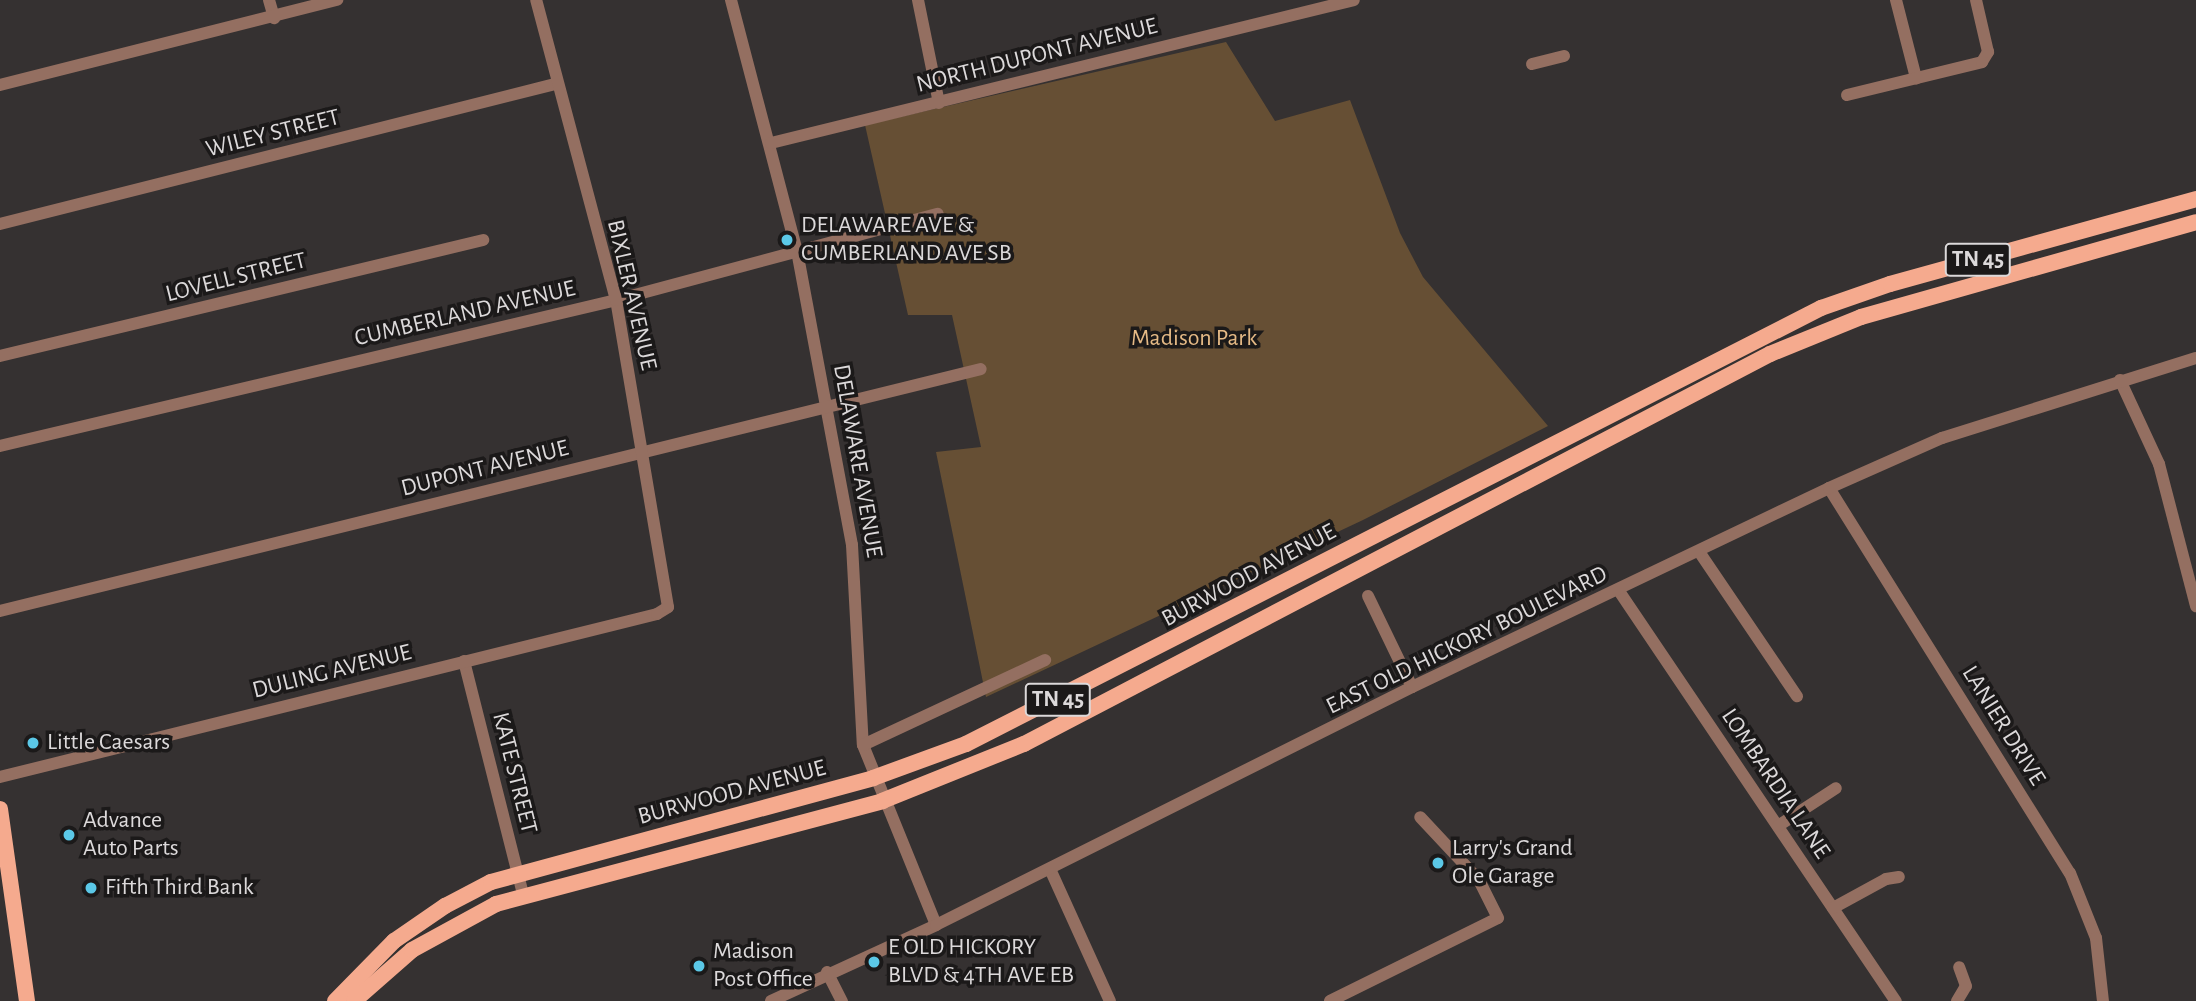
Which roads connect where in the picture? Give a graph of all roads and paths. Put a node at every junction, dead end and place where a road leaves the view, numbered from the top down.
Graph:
1 (269, 0) edge
2 (337, 0) edge
3 (536, 0) edge
4 (731, 0) edge
5 (918, 0) edge
6 (1354, 0) edge
7 (1896, 0) edge
8 (1976, 0) edge
9 (274, 18) junction
10 (1564, 56) dead end
11 (1532, 64) dead end
12 (1916, 78) junction
13 (555, 84) junction
14 (0, 85) edge
15 (1847, 95) dead end
16 (939, 103) junction
17 (771, 143) junction
18 (2196, 199) edge
19 (938, 214) dead end
20 (2196, 222) edge
21 (0, 224) edge
22 (483, 240) dead end
23 (797, 251) junction
24 (616, 300) junction
25 (0, 356) edge
26 (2196, 358) edge
27 (981, 369) dead end
28 (2120, 380) junction
29 (827, 408) junction
30 (0, 446) edge
31 (641, 452) junction
32 (1829, 488) junction
33 (1700, 553) junction
34 (1619, 590) junction
35 (1368, 596) dead end
36 (670, 602) joint
37 (2196, 606) edge
38 (0, 611) edge
39 (1045, 660) dead end
40 (464, 661) junction
41 (1412, 687) junction
42 (1797, 696) dead end
43 (863, 745) junction
44 (0, 777) edge
45 (873, 778) junction
46 (1836, 788) dead end
47 (882, 801) junction
48 (0, 809) edge
49 (1420, 817) dead end
50 (1778, 826) junction
51 (1050, 869) junction
52 (517, 872) junction
53 (1899, 877) dead end
54 (523, 895) junction
55 (1833, 908) junction
56 (936, 925) junction
57 (1959, 967) dead end
58 (827, 972) junction
59 (27, 1001) edge
60 (335, 1001) edge
61 (354, 1001) edge
62 (771, 1001) edge
63 (842, 1001) edge
64 (1110, 1001) edge
65 (1330, 1001) edge
66 (1896, 1001) edge
67 (1957, 1001) edge
68 (2103, 1001) edge

1 - 9 street
2 - 9 street
3 - 13 street, BIXLER AVENUE
4 - 17 street, DELAWARE AVENUE
5 - 16 street
6 - 16 street, NORTH DUPONT AVENUE
7 - 12 street
8 - 12 street
9 - 14 street
10 - 11 street
12 - 15 street
13 - 21 street, WILEY STREET
13 - 24 street, BIXLER AVENUE
16 - 17 street, NORTH DUPONT AVENUE
17 - 23 street, DELAWARE AVENUE
18 - 45 main road, BURWOOD AVENUE / TN 45
19 - 23 street, CUMBERLAND AVENUE
20 - 47 main road, BURWOOD AVENUE / TN 45
22 - 25 street, LOVELL STREET
23 - 24 street, CUMBERLAND AVENUE
23 - 29 street, DELAWARE AVENUE
24 - 30 street, CUMBERLAND AVENUE
24 - 31 street, BIXLER AVENUE
26 - 28 street, EAST OLD HICKORY BOULEVARD
27 - 29 street, DUPONT AVENUE
28 - 32 street, EAST OLD HICKORY BOULEVARD
28 - 37 street
29 - 31 street, DUPONT AVENUE
29 - 43 street, DELAWARE AVENUE
31 - 36 street, BIXLER AVENUE
31 - 38 street, DUPONT AVENUE
32 - 33 street, EAST OLD HICKORY BOULEVARD
32 - 68 street, LANIER DRIVE
33 - 34 street, EAST OLD HICKORY BOULEVARD
33 - 42 street
34 - 41 street, EAST OLD HICKORY BOULEVARD
34 - 50 street, LOMBARDIA LANE
35 - 41 street
36 - 40 street, DULING AVENUE
39 - 43 street
40 - 44 street, DULING AVENUE
40 - 52 street, KATE STREET
41 - 51 street, EAST OLD HICKORY BOULEVARD
43 - 45 street, DELAWARE AVENUE
45 - 47 street, DELAWARE AVENUE
45 - 52 main road, BURWOOD AVENUE / TN 45
46 - 50 street
47 - 54 main road, BURWOOD AVENUE / TN 45
47 - 56 street, DELAWARE AVENUE
48 - 59 main road
49 - 65 street
50 - 55 street, LOMBARDIA LANE
51 - 56 street, EAST OLD HICKORY BOULEVARD
51 - 64 street
52 - 54 street, KATE STREET
52 - 60 main road, BURWOOD AVENUE / TN 45
53 - 55 street
54 - 61 main road, BURWOOD AVENUE / TN 45
55 - 66 street, LOMBARDIA LANE
56 - 58 street, EAST OLD HICKORY BOULEVARD
57 - 67 street
58 - 62 street, EAST OLD HICKORY BOULEVARD
58 - 63 street

